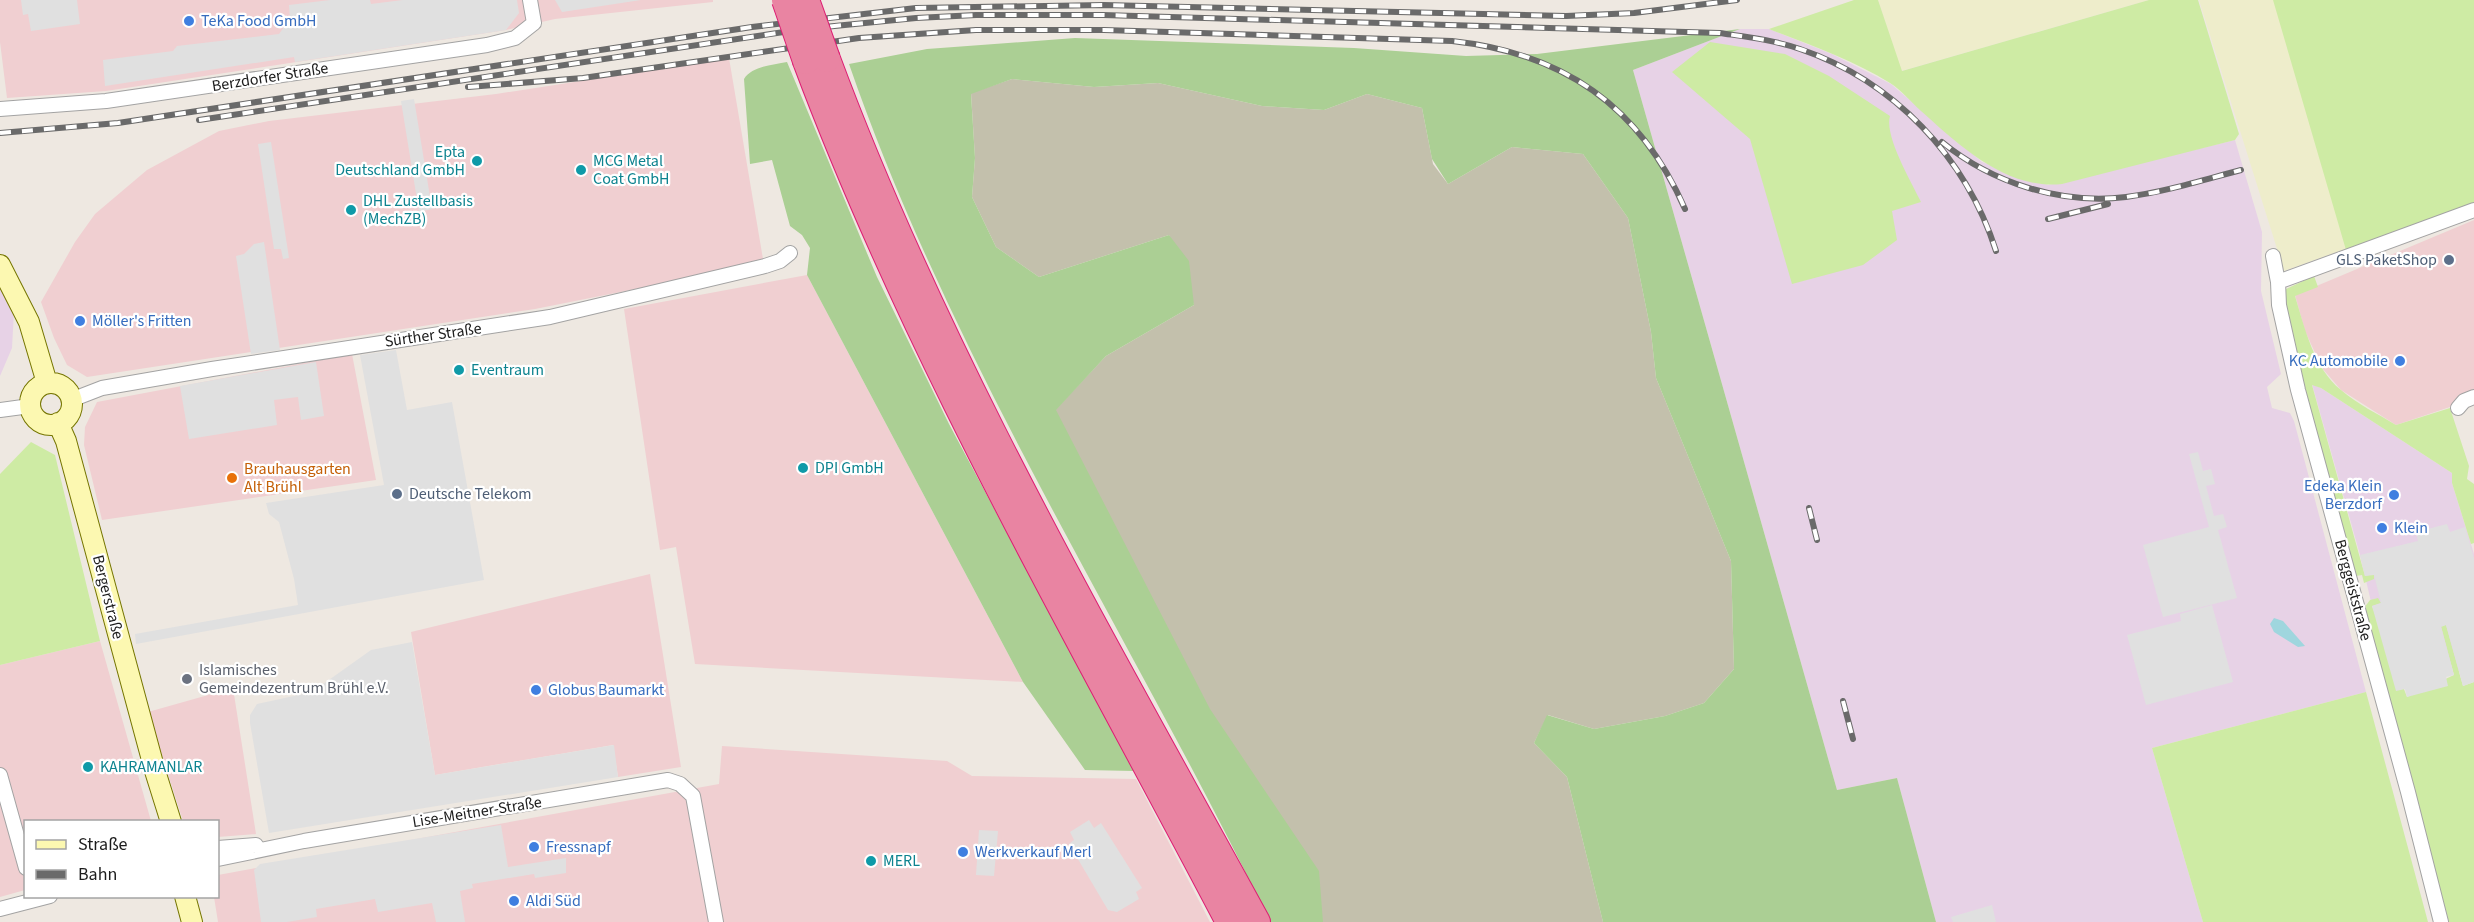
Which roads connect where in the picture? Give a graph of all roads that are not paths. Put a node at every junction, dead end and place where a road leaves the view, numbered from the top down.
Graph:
1 (530, 0) edge
2 (785, 0) edge
3 (806, 0) edge
4 (816, 60) junction
5 (0, 109) edge
6 (2474, 210) edge
7 (790, 253) dead end
8 (2273, 256) dead end
9 (0, 265) edge
10 (2278, 282) junction
11 (47, 383) junction
12 (2474, 398) edge
13 (71, 400) junction
14 (30, 406) junction
15 (2458, 408) dead end
16 (0, 410) edge
17 (58, 423) junction
18 (155, 771) junction
19 (0, 774) edge
20 (159, 820) edge
21 (170, 820) edge
22 (273, 847) junction
23 (219, 848) edge
24 (219, 859) edge
25 (24, 861) edge
26 (185, 898) edge
27 (197, 898) edge
28 (34, 899) edge
29 (0, 909) edge
30 (192, 922) edge
31 (202, 922) edge
32 (716, 922) edge
33 (1229, 922) edge
34 (1257, 922) edge
35 (2441, 922) edge

1 - 5 street, Berzdorfer Straße
2 - 4 highway, bridge
3 - 4 highway, bridge
4 - 33 highway
4 - 34 highway
6 - 10 street
7 - 13 street, Sürther Straße
8 - 10 street, Berggeiststraße
9 - 11 street
10 - 35 street, Berggeiststraße
11 - 13 street
11 - 14 street
12 - 15 street
13 - 17 street
14 - 16 street
14 - 17 street
17 - 18 street, Bergerstraße
18 - 20 street, Bergerstraße
18 - 21 street, Bergerstraße
19 - 25 street
22 - 23 street, Lise-Meitner-Straße
22 - 24 street, Lise-Meitner-Straße
22 - 32 street, Lise-Meitner-Straße
26 - 30 street
27 - 31 street
28 - 29 street

